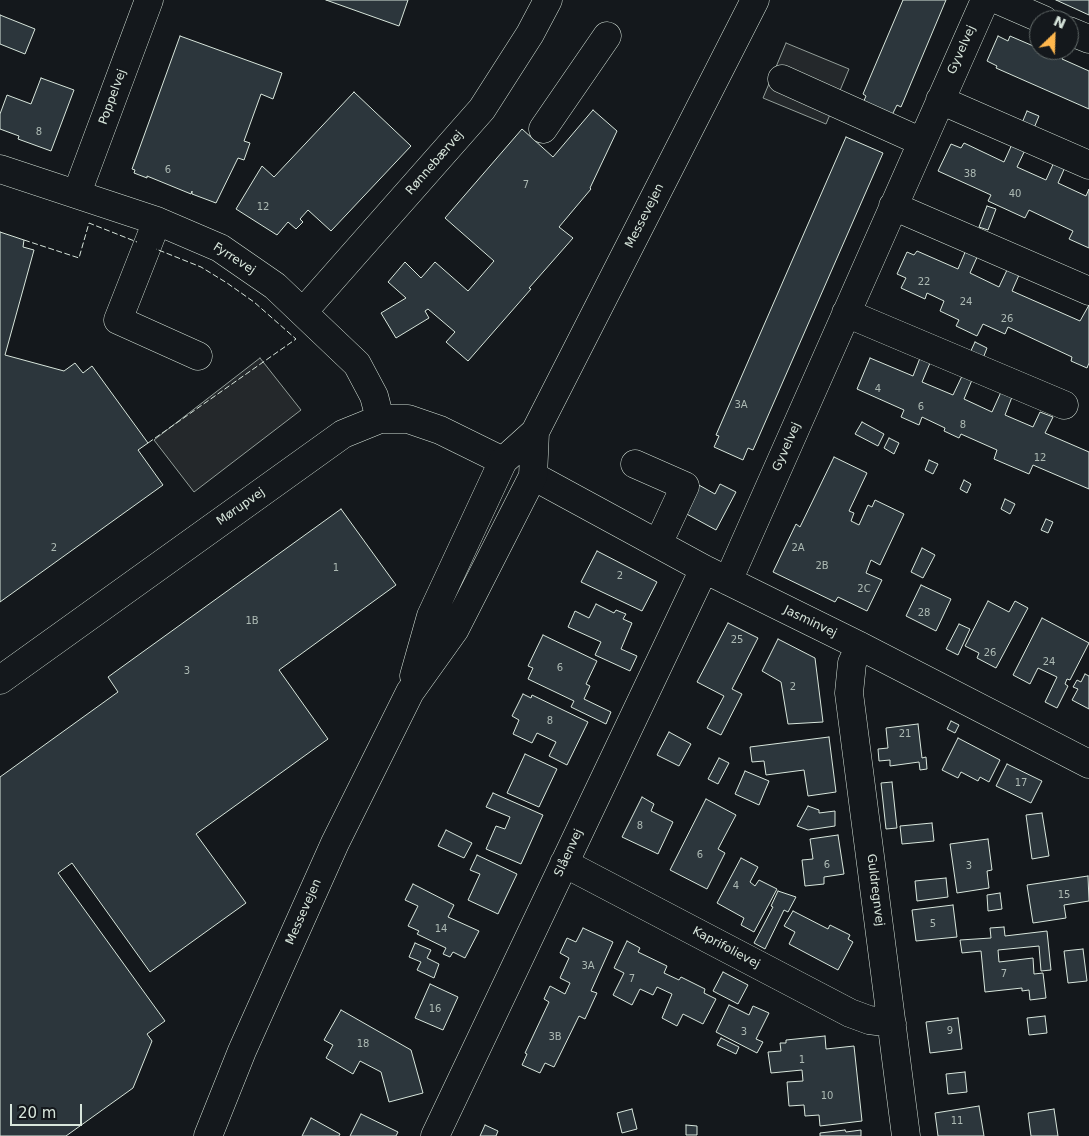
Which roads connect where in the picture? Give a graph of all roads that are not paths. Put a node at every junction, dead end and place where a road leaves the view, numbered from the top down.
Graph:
1 (149, 0) edge
2 (548, 0) edge
3 (755, 0) edge
4 (984, 0) edge
5 (998, 0) edge
6 (1029, 13) edge
7 (607, 36) dead end
8 (782, 79) dead end
9 (940, 100) junction
10 (543, 129) dead end
11 (922, 142) junction
12 (1089, 165) edge
13 (0, 169) edge
14 (77, 193) junction
15 (893, 206) junction
16 (157, 221) junction
17 (1089, 291) edge
18 (303, 312) junction
19 (846, 313) junction
20 (198, 356) dead end
21 (1064, 405) dead end
22 (380, 419) junction
23 (536, 432) junction
24 (502, 461) junction
25 (635, 464) dead end
26 (533, 476) junction
27 (658, 544) junction
28 (716, 575) junction
29 (860, 646) junction
30 (0, 680) edge
31 (410, 692) junction
32 (1089, 764) edge
33 (564, 863) junction
34 (892, 1023) junction
35 (208, 1136) edge
36 (435, 1136) edge
37 (906, 1136) edge

1 - 14 street, Poppelvej
2 - 18 street, Rønnebærvej
3 - 23 street, Messevejen
4 - 9 street, Gyvelvej
5 - 6 street
7 - 10 street
8 - 11 street
9 - 11 street, Gyvelvej
9 - 12 street
11 - 15 street, Gyvelvej
13 - 14 street, Fyrrevej
14 - 16 street, Fyrrevej
15 - 17 street
15 - 19 street, Gyvelvej
16 - 18 street, Fyrrevej
16 - 20 street
18 - 22 street, Fyrrevej
19 - 21 street
19 - 28 street, Gyvelvej
22 - 24 street, Mørupvej
22 - 30 street, Mørupvej
23 - 24 street, Messevejen
23 - 26 street, Messevejen
24 - 26 street
24 - 31 street, Messevejen
25 - 27 street
26 - 27 street, Jasminvej
26 - 31 street, Messevejen
27 - 28 street, Jasminvej
28 - 29 street, Jasminvej
28 - 33 street, Slåenvej
29 - 32 street, Jasminvej
29 - 34 street, Guldregnvej
31 - 35 street, Messevejen
33 - 34 street, Kaprifolievej
33 - 36 street, Slåenvej
34 - 37 street, Guldregnvej

